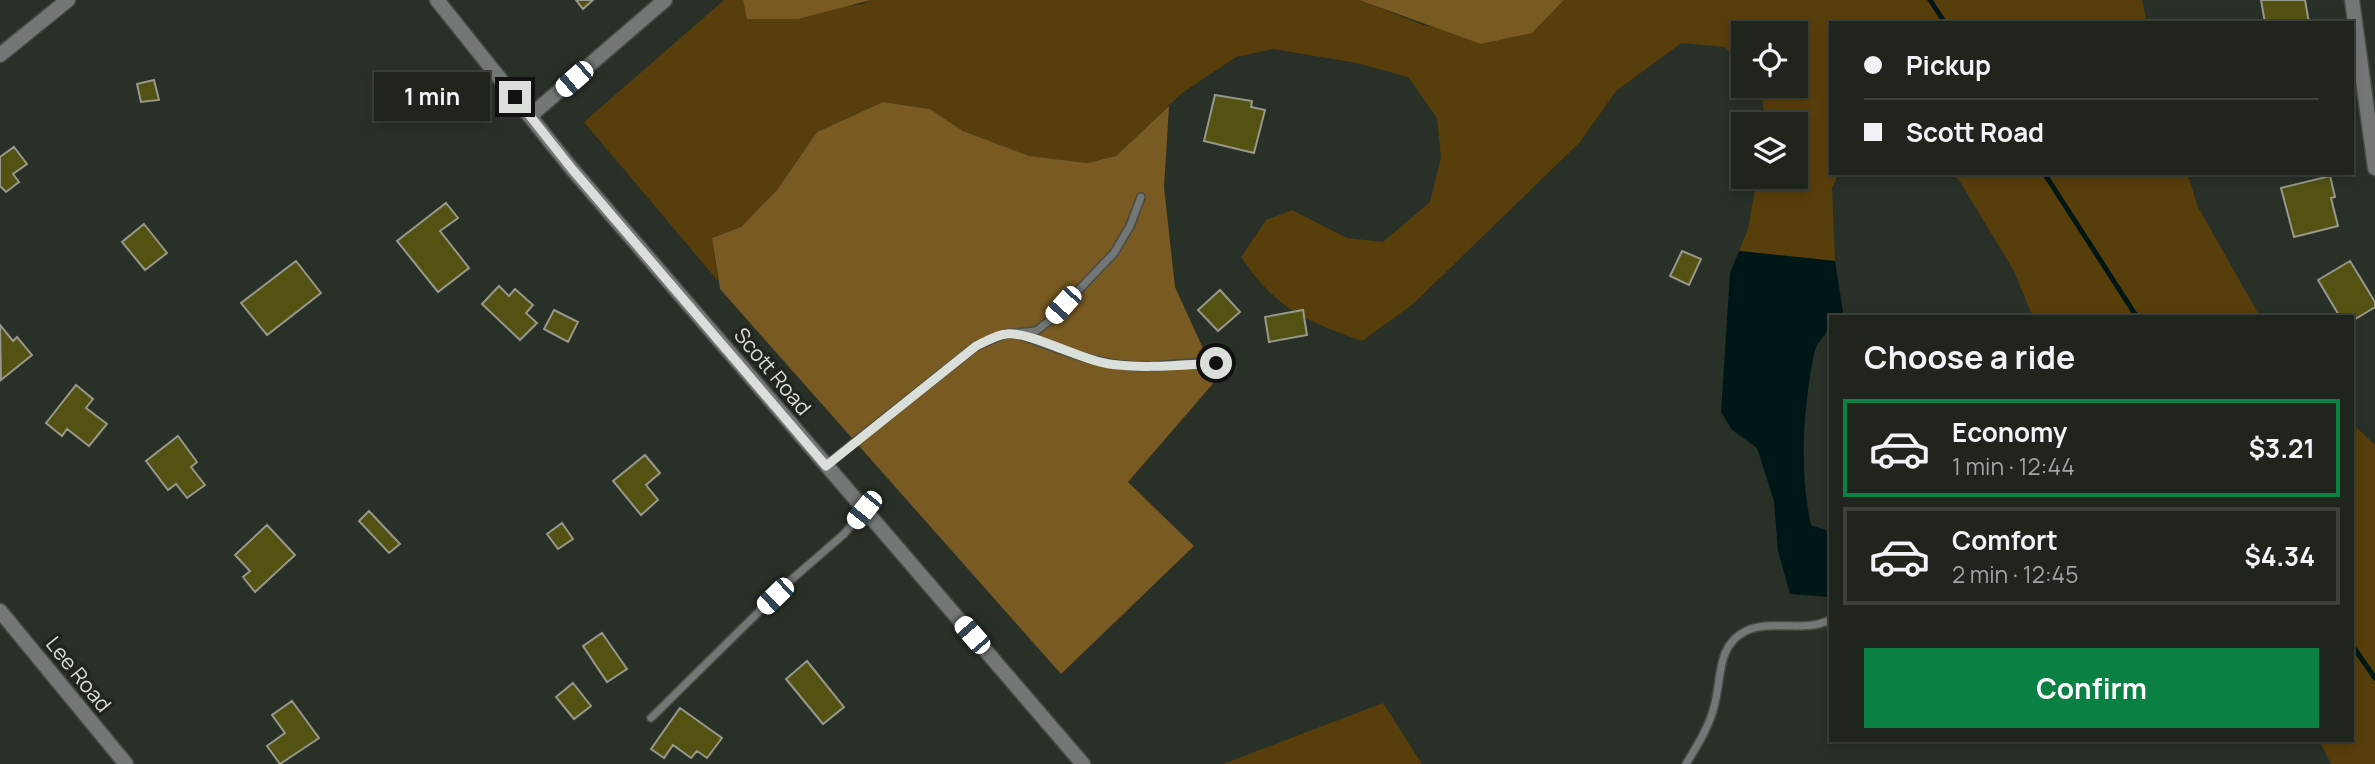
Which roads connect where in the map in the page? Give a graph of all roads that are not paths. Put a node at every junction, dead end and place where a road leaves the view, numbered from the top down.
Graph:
1 (68, 0) edge
2 (437, 0) edge
3 (665, 0) edge
4 (2352, 0) edge
5 (0, 55) edge
6 (530, 116) junction
7 (2375, 168) edge
8 (1142, 197) dead end
9 (1018, 334) junction
10 (1231, 368) dead end
11 (826, 466) junction
12 (864, 510) junction
13 (0, 611) edge
14 (1829, 620) edge
15 (651, 719) dead end
16 (126, 764) edge
17 (1083, 764) edge
18 (1686, 764) edge

1 - 5 street
2 - 6 street, Scott Road
3 - 6 street
4 - 7 street
6 - 11 street, Scott Road
8 - 9 lane
9 - 10 lane
9 - 11 lane
11 - 12 street, Scott Road
12 - 15 lane
12 - 17 street, Scott Road
13 - 16 street, Lee Road
14 - 18 lane

